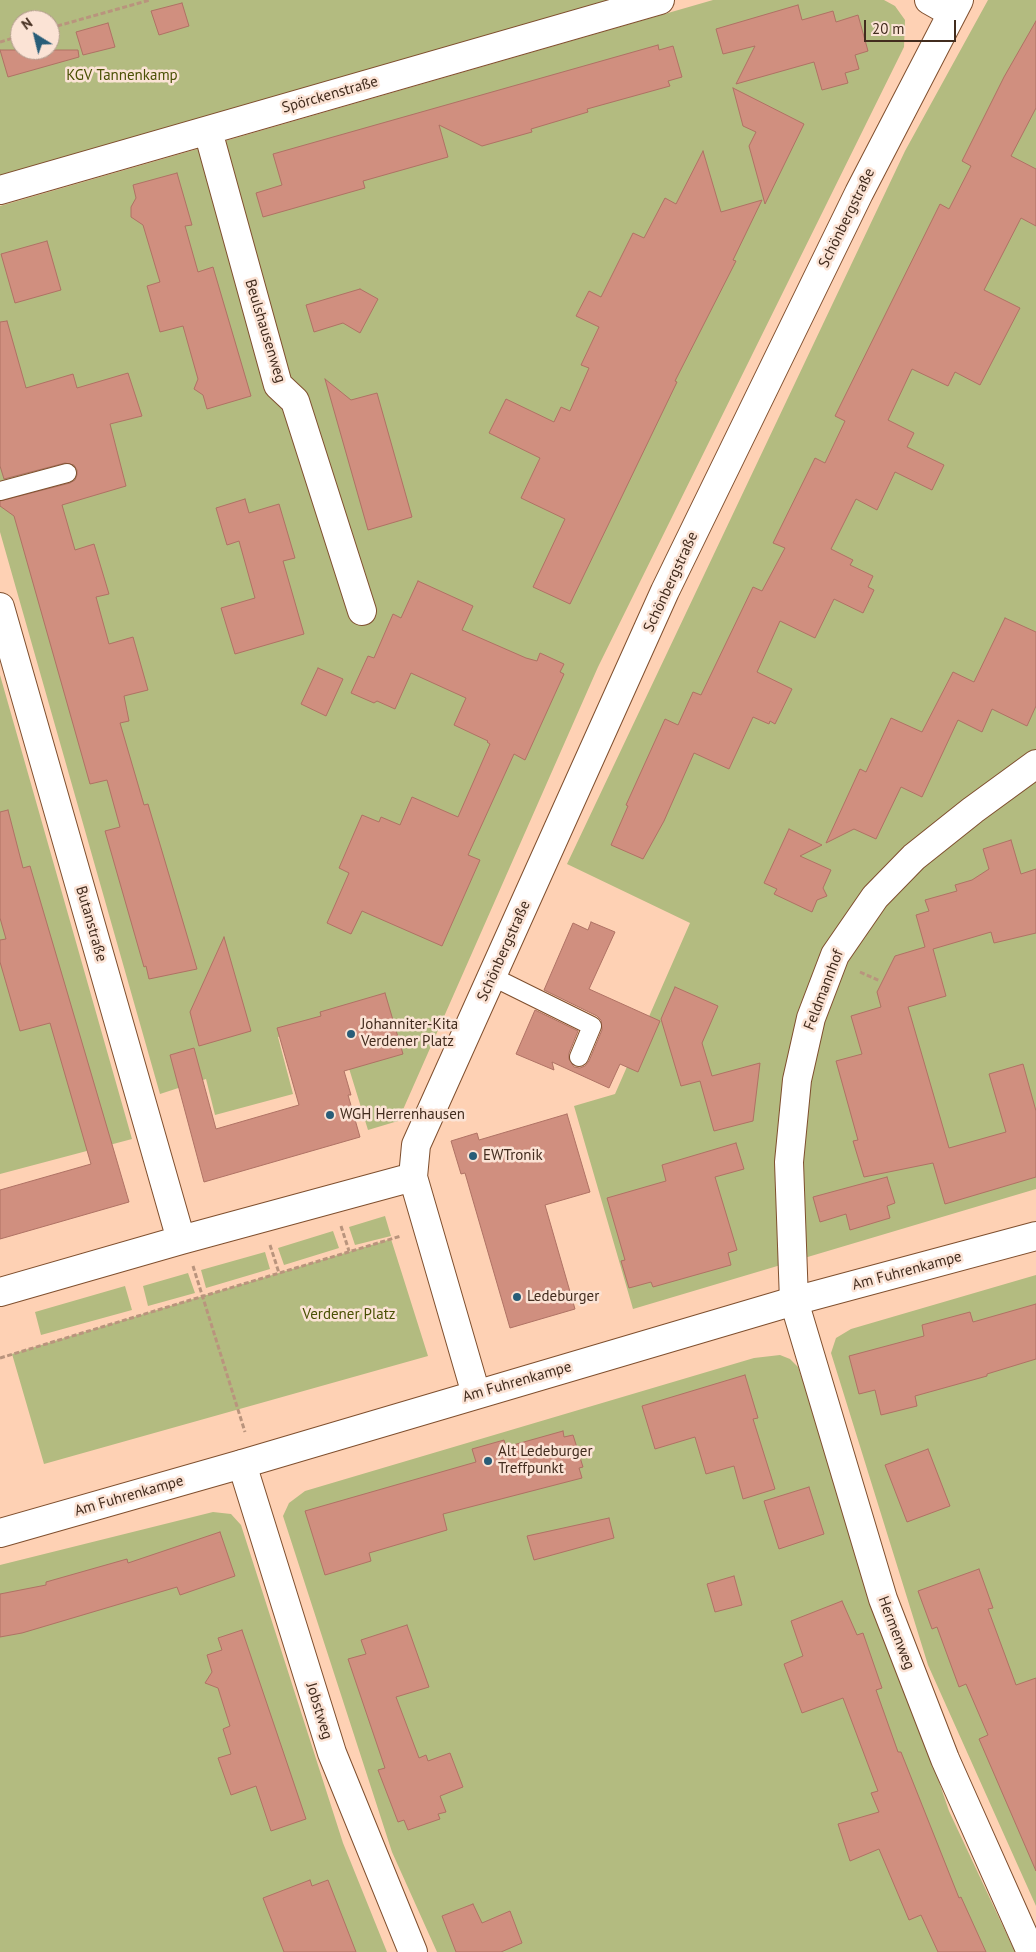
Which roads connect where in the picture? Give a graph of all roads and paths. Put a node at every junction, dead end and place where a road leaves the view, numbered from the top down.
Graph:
1 (150, 0) edge
2 (660, 0) edge
3 (947, 4) edge
4 (60, 25) edge
5 (208, 131) junction
6 (0, 190) edge
7 (67, 473) dead end
8 (0, 491) edge
9 (0, 607) edge
10 (362, 611) dead end
11 (1036, 764) edge
12 (492, 977) junction
13 (579, 1057) dead end
14 (413, 1177) junction
15 (427, 1228) junction
16 (1036, 1236) edge
17 (183, 1240) junction
18 (0, 1292) edge
19 (202, 1296) junction
20 (794, 1301) junction
21 (0, 1358) edge
22 (476, 1394) junction
23 (248, 1463) junction
24 (0, 1533) edge
25 (413, 1952) edge
26 (1031, 1952) edge

1 - 4 path
2 - 5 street, Spörckenstraße
3 - 12 street, Schönbergstraße
5 - 6 street, Spörckenstraße
5 - 10 street, Beulshausenweg
7 - 8 lane
9 - 17 street, Butanstraße
11 - 20 street, Feldmannhof
12 - 13 lane
12 - 14 street, Schönbergstraße
14 - 15 street
14 - 17 street
15 - 19 path
15 - 22 street
16 - 20 street, Am Fuhrenkampe
17 - 18 street
17 - 19 path
19 - 21 path
19 - 23 path
20 - 22 street, Am Fuhrenkampe
20 - 26 street, Hermenweg
22 - 23 street, Am Fuhrenkampe
23 - 24 street, Am Fuhrenkampe
23 - 25 street, Jobstweg

